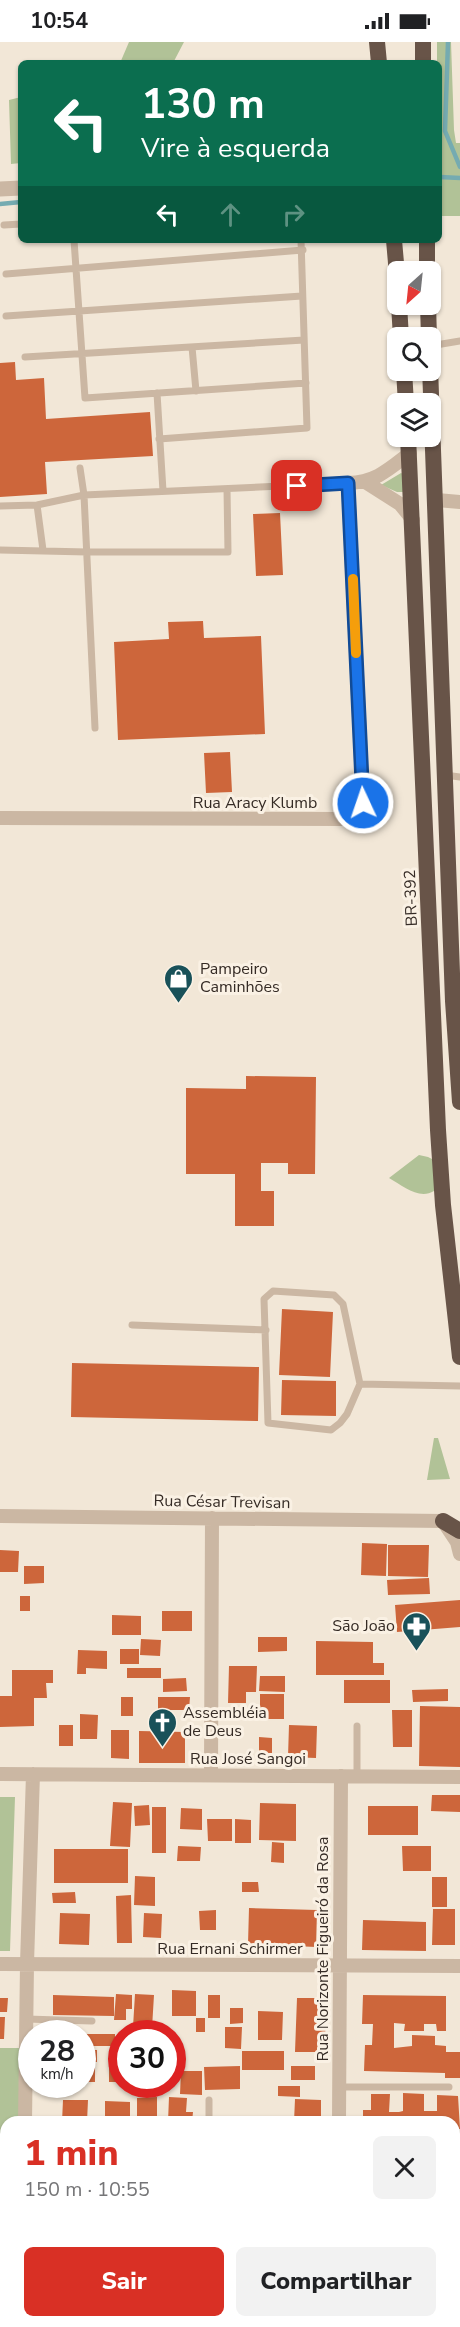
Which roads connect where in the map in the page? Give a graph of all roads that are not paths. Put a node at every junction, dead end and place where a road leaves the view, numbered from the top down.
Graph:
1 (377, 42) edge
2 (423, 42) edge
3 (379, 60) edge
4 (423, 60) edge
5 (18, 188) edge
6 (0, 189) edge
7 (18, 224) edge
8 (4, 225) dead end
9 (74, 243) edge
10 (302, 243) edge
11 (394, 243) edge
12 (427, 243) edge
13 (303, 250) junction
14 (396, 261) edge
15 (427, 261) edge
16 (76, 268) junction
17 (6, 274) dead end
18 (302, 296) junction
19 (79, 311) junction
20 (6, 316) dead end
21 (304, 340) junction
22 (460, 341) edge
23 (441, 344) edge
24 (192, 347) junction
25 (82, 353) junction
26 (25, 357) dead end
27 (431, 381) edge
28 (306, 382) junction
29 (196, 391) junction
30 (157, 393) junction
31 (159, 439) junction
32 (407, 447) edge
33 (409, 447) edge
34 (80, 468) dead end
35 (348, 483) junction
36 (367, 483) junction
37 (227, 489) junction
38 (163, 491) junction
39 (84, 495) junction
40 (437, 500) junction
41 (460, 502) edge
42 (37, 505) junction
43 (0, 506) edge
44 (413, 520) junction
45 (0, 550) edge
46 (43, 550) junction
47 (87, 552) junction
48 (95, 728) dead end
49 (452, 776) edge
50 (0, 818) edge
51 (460, 1101) edge
52 (132, 1325) dead end
53 (266, 1330) junction
54 (460, 1357) edge
55 (360, 1384) junction
56 (460, 1386) edge
57 (0, 1516) edge
58 (212, 1518) junction
59 (456, 1523) edge
60 (460, 1554) edge
61 (357, 1726) dead end
62 (0, 1774) edge
63 (33, 1774) junction
64 (210, 1775) junction
65 (341, 1776) junction
66 (357, 1776) junction
67 (460, 1777) edge
68 (0, 1964) edge
69 (27, 1964) junction
70 (340, 1966) junction
71 (460, 1966) edge
72 (26, 2019) junction
73 (59, 2020) edge
74 (339, 2087) junction
75 (449, 2087) dead end
76 (209, 2100) dead end
77 (25, 2116) edge
78 (209, 2116) edge
79 (339, 2116) edge

1 - 3 highway
2 - 4 highway
5 - 6 street
7 - 8 lane
9 - 16 lane
10 - 13 lane
11 - 14 highway
12 - 15 highway
13 - 16 lane
13 - 18 lane
16 - 17 lane
16 - 19 lane
18 - 19 lane
18 - 21 lane
19 - 20 lane
19 - 25 lane
21 - 24 lane
21 - 28 lane
22 - 23 lane
24 - 25 lane
24 - 29 lane
25 - 26 lane
25 - 30 lane
27 - 40 highway
28 - 29 lane
28 - 31 lane
29 - 30 lane
30 - 31 lane
31 - 38 lane
32 - 36 street
33 - 44 highway, BR-392
34 - 39 lane
35 - 36 street
35 - 37 lane
35 - 50 street, Rua Aracy Klumb
36 - 44 street
37 - 38 lane
37 - 47 lane
38 - 39 lane
39 - 42 lane
39 - 47 lane
40 - 41 street
40 - 49 highway
42 - 43 lane
42 - 46 lane
44 - 54 highway, BR-392
45 - 46 lane
46 - 47 lane
47 - 48 lane
49 - 51 highway
52 - 53 lane
53 - 55 lane
53 - 55 lane
55 - 56 lane
57 - 58 street, Rua César Trevisan
58 - 59 street, Rua César Trevisan
58 - 64 street
59 - 60 street
61 - 66 lane
62 - 63 street, Rua José Sangoi
63 - 64 street, Rua José Sangoi
63 - 69 street
64 - 65 street, Rua José Sangoi
65 - 66 street, Rua José Sangoi
65 - 70 street, Rua Norizonte Figueiró da Rosa
66 - 67 street, Rua José Sangoi
68 - 69 street, Rua Ernani Schirmer
69 - 70 street, Rua Ernani Schirmer
69 - 72 street
70 - 71 street, Rua Ernani Schirmer
70 - 74 street, Rua Norizonte Figueiró da Rosa
72 - 73 lane
72 - 77 street
74 - 75 lane
74 - 79 street, Rua Norizonte Figueiró da Rosa
76 - 78 lane

